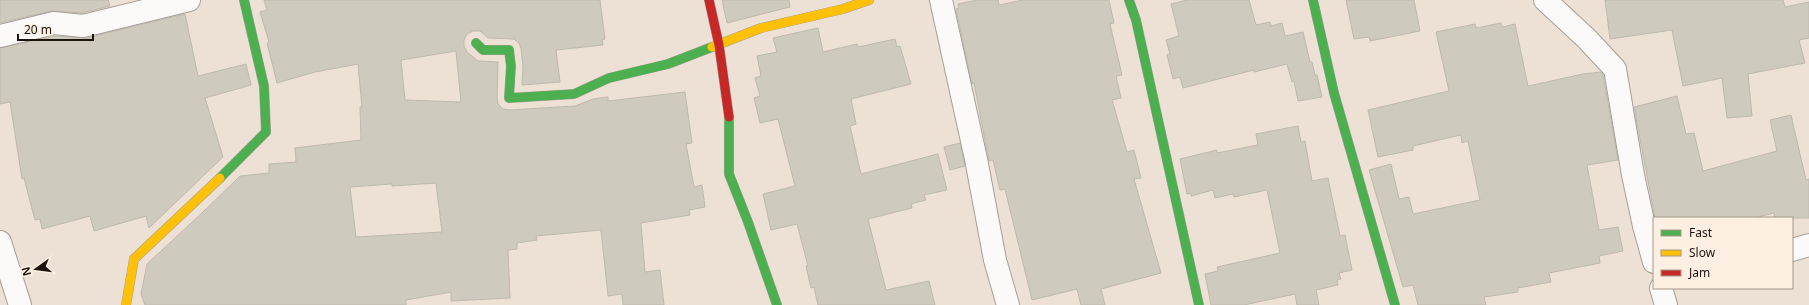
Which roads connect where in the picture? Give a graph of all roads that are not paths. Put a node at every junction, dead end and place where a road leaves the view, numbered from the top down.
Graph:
1 (189, 0) edge
2 (244, 0) edge
3 (709, 0) edge
4 (869, 0) edge
5 (941, 0) edge
6 (1129, 0) edge
7 (1312, 0) edge
8 (1546, 0) edge
9 (0, 36) edge
10 (476, 43) dead end
11 (719, 45) junction
12 (0, 242) edge
13 (1809, 245) edge
14 (1793, 250) edge
15 (1653, 258) edge
16 (1661, 289) edge
17 (20, 305) edge
18 (126, 305) edge
19 (777, 305) edge
20 (1008, 305) edge
21 (1199, 305) edge
22 (1394, 305) edge
23 (1666, 305) edge

1 - 9 street
2 - 18 street
3 - 11 street
4 - 11 street
5 - 20 street
6 - 21 street
7 - 22 street
8 - 15 street
10 - 11 street
11 - 19 street
12 - 17 street
13 - 14 street
16 - 23 street

